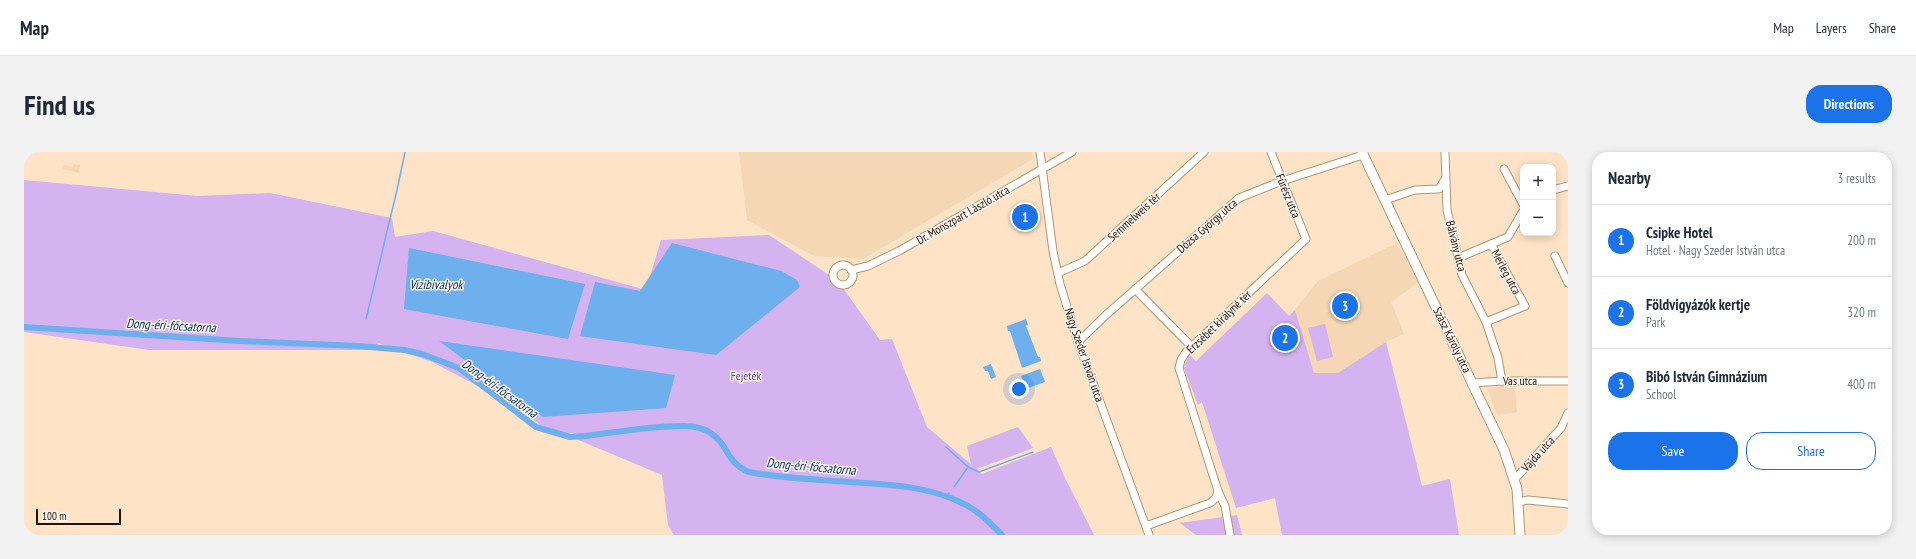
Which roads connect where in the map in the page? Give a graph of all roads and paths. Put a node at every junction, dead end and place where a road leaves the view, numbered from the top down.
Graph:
1 (1040, 152) edge
2 (1072, 152) edge
3 (1204, 152) edge
4 (1271, 152) edge
5 (1445, 152) edge
6 (1363, 153) edge
7 (1042, 169) junction
8 (1504, 169) dead end
9 (1445, 179) junction
10 (1282, 181) junction
11 (1568, 186) edge
12 (1556, 189) edge
13 (1385, 200) junction
14 (1521, 200) edge
15 (1520, 217) edge
16 (1306, 239) joint
17 (1491, 244) junction
18 (1555, 256) dead end
19 (1458, 258) junction
20 (851, 270) dead end
21 (1058, 273) junction
22 (1568, 283) edge
23 (1135, 289) junction
24 (1486, 322) junction
25 (1078, 342) junction
26 (1192, 347) junction
27 (1502, 381) junction
28 (1568, 381) edge
29 (1473, 383) junction
30 (1568, 413) edge
31 (1564, 428) edge
32 (1514, 479) junction
33 (1218, 491) junction
34 (1518, 502) junction
35 (1568, 504) edge
36 (1146, 526) junction
37 (1149, 535) edge
38 (1230, 535) edge
39 (1520, 535) edge

1 - 7 street, Nagy Szeder István utca
2 - 7 street, Dr. Monszpart László utca
3 - 21 street, Semmelweis tér
4 - 10 street, Fűrész utca
5 - 9 street, Bálvány utca
6 - 10 street, Dózsa György utca
6 - 13 main road, Szász Károly utca
7 - 20 street, Dr. Monszpart László utca
7 - 21 street, Nagy Szeder István utca
8 - 14 street
9 - 13 street
9 - 19 street, Bálvány utca
10 - 16 street, Fűrész utca
10 - 23 street, Dózsa György utca
11 - 12 street
13 - 29 main road, Szász Károly utca
15 - 17 street
16 - 26 street, Erzsébet királyné tér
17 - 19 street
17 - 24 street, Mérleg utca
18 - 22 street
19 - 24 street, Bálvány utca
21 - 25 street, Nagy Szeder István utca
23 - 25 street, Dózsa György utca
23 - 26 street
24 - 27 street, Bálvány utca
25 - 36 street, Nagy Szeder István utca
26 - 33 street, Erzsébet királyné tér
27 - 28 street, Vas utca
27 - 29 street, Vas utca
29 - 32 main road, Szász Károly utca
30 - 31 street, Vajda utca
31 - 32 street, Vajda utca
32 - 34 main road, Szász Károly utca
33 - 36 street
33 - 38 street, Erzsébet királyné tér
34 - 35 street
34 - 39 main road, Szász Károly utca
36 - 37 street, Nagy Szeder István utca

